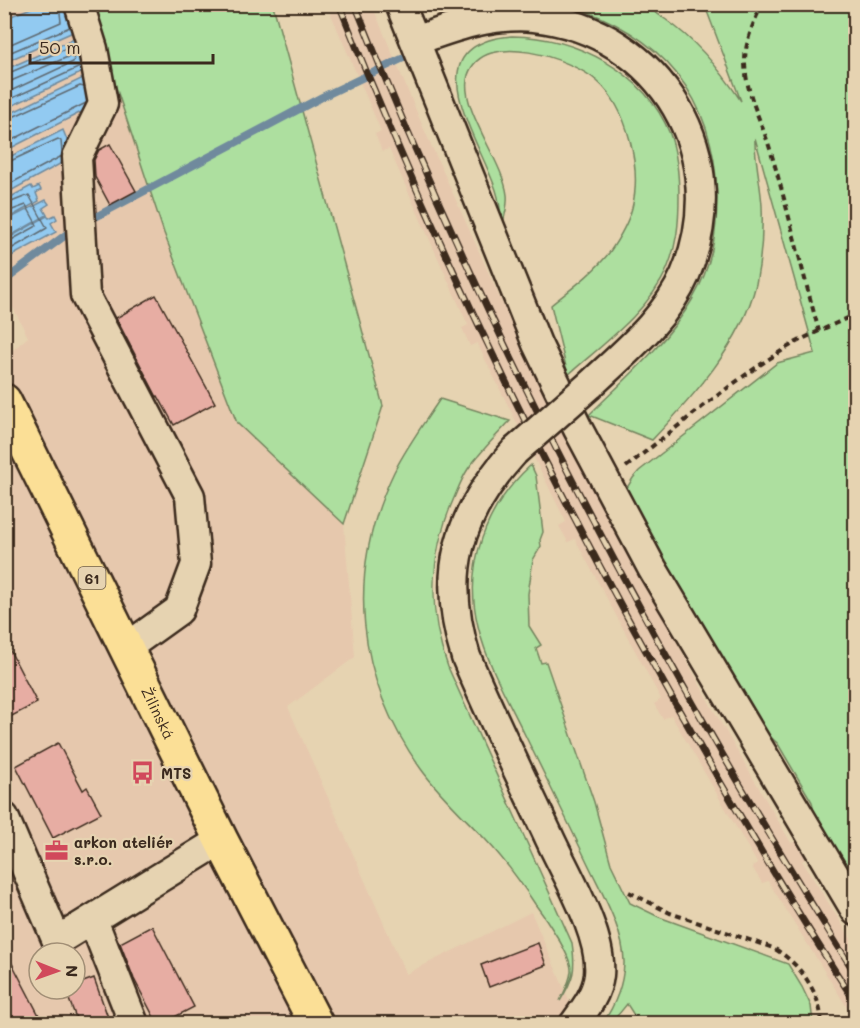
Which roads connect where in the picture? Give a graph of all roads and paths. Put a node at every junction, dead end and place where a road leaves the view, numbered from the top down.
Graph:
1 (79, 4) edge
2 (400, 4) edge
3 (763, 4) edge
4 (415, 41) junction
5 (855, 314) edge
6 (819, 331) junction
7 (4, 401) edge
8 (606, 483) junction
9 (126, 648) junction
10 (4, 817) edge
11 (221, 840) junction
12 (12, 855) edge
13 (629, 892) dead end
14 (855, 911) edge
15 (93, 920) junction
16 (134, 1023) edge
17 (316, 1023) edge
18 (574, 1023) edge
19 (822, 1023) edge

1 - 9 lane
2 - 4 lane
3 - 6 path
4 - 8 lane
4 - 18 lane, bridge
5 - 6 path
6 - 8 path
7 - 9 main road, Žilinská / 61
8 - 14 lane
9 - 11 main road, Žilinská / 61
10 - 12 lane
11 - 15 lane
11 - 17 main road, Žilinská / 61
12 - 15 lane
13 - 19 path
15 - 16 lane

